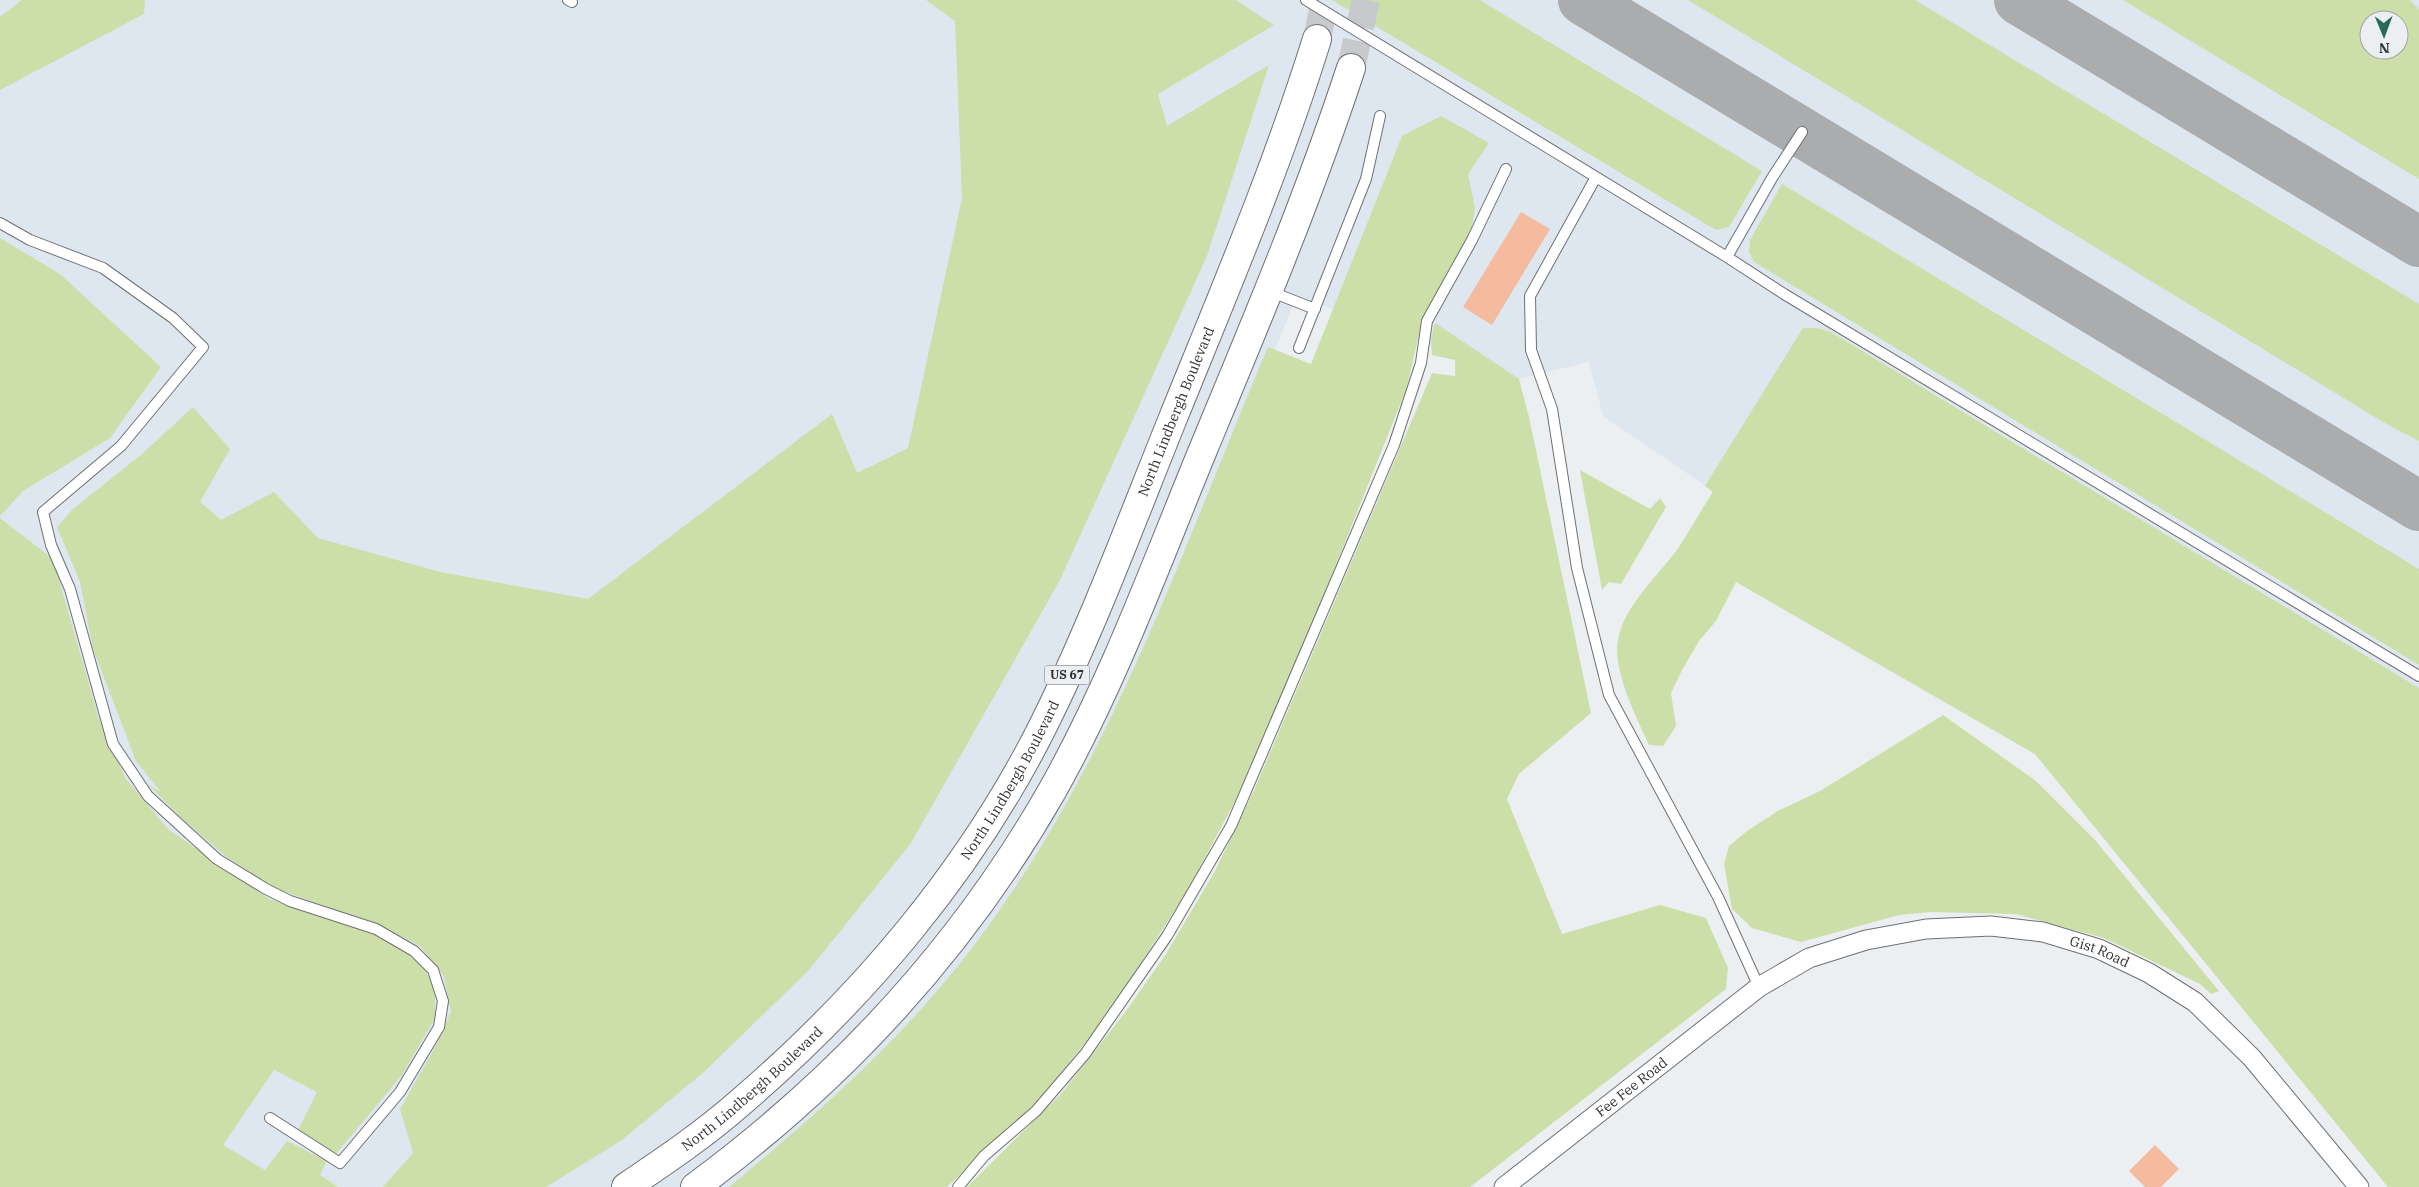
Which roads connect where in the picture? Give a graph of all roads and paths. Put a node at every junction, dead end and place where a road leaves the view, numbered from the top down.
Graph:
1 (1306, 0) edge
2 (1318, 39) tunnel mouth
3 (1350, 68) tunnel mouth
4 (1380, 116) dead end
5 (1802, 132) dead end
6 (1506, 169) dead end
7 (1596, 177) junction
8 (0, 223) edge
9 (1727, 257) junction
10 (1269, 291) junction
11 (1315, 309) junction
12 (1299, 348) dead end
13 (2419, 676) edge
14 (1759, 987) junction
15 (270, 1118) dead end
16 (626, 1187) edge
17 (695, 1187) edge
18 (958, 1187) edge
19 (1504, 1187) edge
20 (2359, 1187) edge

1 - 7 lane
2 - 16 highway, North Lindbergh Boulevard / US 67
3 - 10 highway, US 67
4 - 11 lane
5 - 9 lane
6 - 18 lane
7 - 9 lane
7 - 14 lane
8 - 15 lane
9 - 13 lane
10 - 11 lane
10 - 17 highway, US 67
11 - 12 lane
14 - 19 street, Fee Fee Road
14 - 20 street, Gist Road

